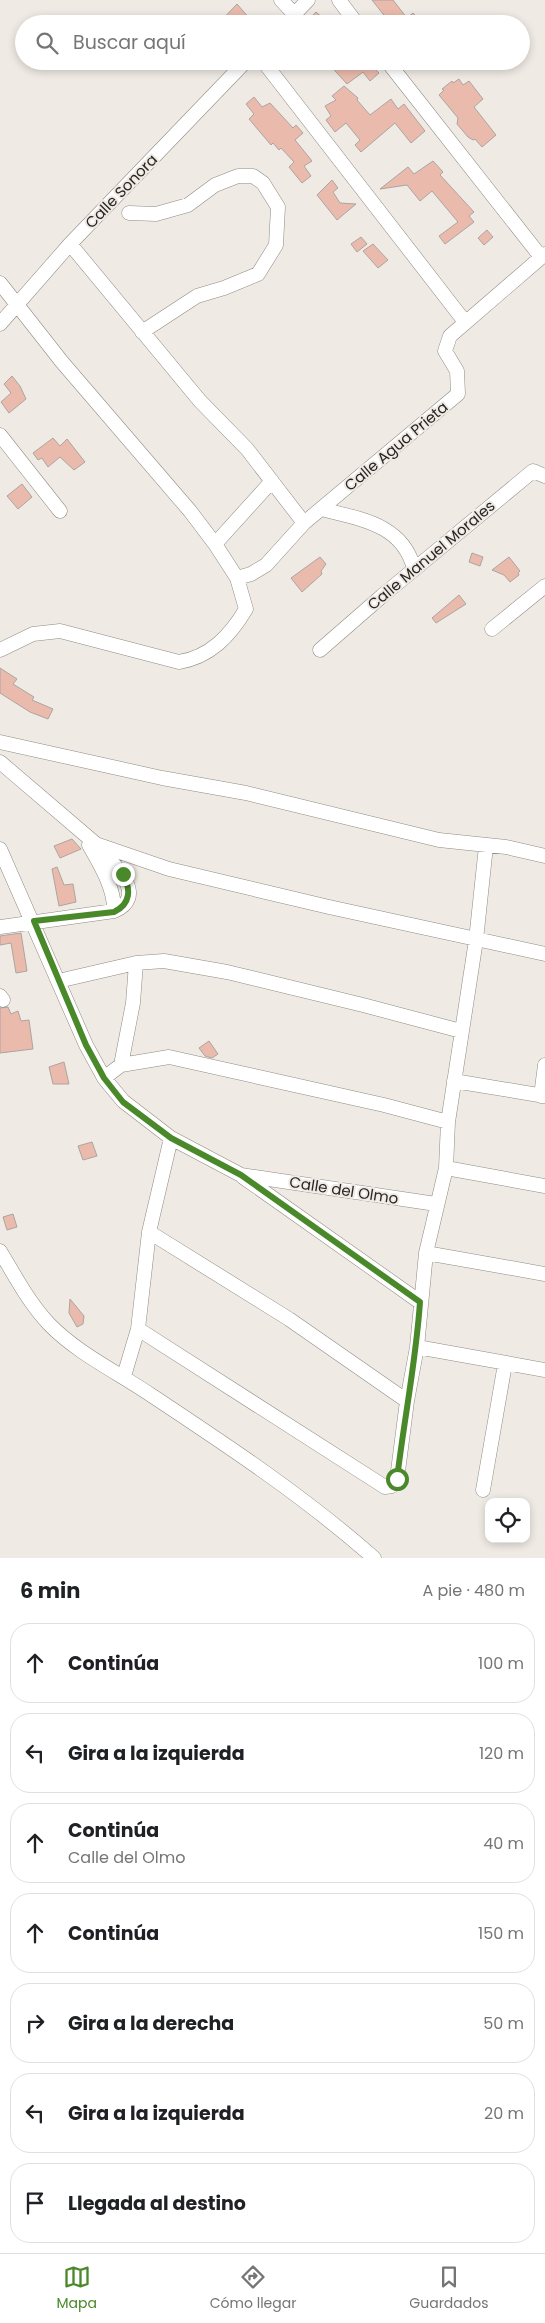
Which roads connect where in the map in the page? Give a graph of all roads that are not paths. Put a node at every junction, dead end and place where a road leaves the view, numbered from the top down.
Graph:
1 (281, 0) edge
2 (308, 0) edge
3 (339, 0) edge
4 (288, 15) edge
5 (294, 15) edge
6 (351, 15) edge
7 (237, 70) edge
8 (270, 70) edge
9 (394, 70) edge
10 (129, 213) dead end
11 (70, 244) junction
12 (543, 256) edge
13 (0, 283) edge
14 (19, 305) junction
15 (465, 322) junction
16 (0, 324) edge
17 (142, 332) junction
18 (0, 435) edge
19 (545, 476) edge
20 (272, 481) junction
21 (321, 509) junction
22 (60, 511) dead end
23 (304, 523) junction
24 (215, 544) junction
25 (414, 569) junction
26 (237, 578) junction
27 (545, 586) edge
28 (492, 629) dead end
29 (0, 650) edge
30 (320, 650) dead end
31 (0, 742) edge
32 (0, 762) edge
33 (90, 840) junction
34 (486, 846) junction
35 (0, 849) edge
36 (545, 856) edge
37 (114, 912) junction
38 (34, 921) junction
39 (0, 927) edge
40 (476, 940) junction
41 (545, 954) edge
42 (136, 963) junction
43 (58, 981) junction
44 (461, 1031) junction
45 (121, 1065) junction
46 (545, 1065) edge
47 (104, 1078) junction
48 (454, 1081) junction
49 (543, 1096) edge
50 (448, 1122) junction
51 (171, 1138) junction
52 (446, 1168) junction
53 (241, 1175) junction
54 (545, 1186) edge
55 (436, 1204) junction
56 (150, 1232) junction
57 (0, 1251) edge
58 (426, 1253) junction
59 (545, 1274) edge
60 (420, 1302) junction
61 (138, 1329) junction
62 (417, 1347) junction
63 (505, 1364) junction
64 (545, 1370) edge
65 (124, 1376) junction
66 (407, 1401) junction
67 (483, 1490) dead end
68 (374, 1558) edge

1 - 4 street
2 - 5 street
3 - 6 street
7 - 11 street, Calle Sonora
8 - 15 street
9 - 12 street
10 - 17 street
11 - 14 street, Calle Sonora
11 - 17 street
12 - 15 street, Calle Agua Prieta
13 - 14 street
14 - 16 street, Calle Sonora
14 - 24 street
15 - 21 street, Calle Agua Prieta
17 - 20 street
18 - 22 street
19 - 25 street, Calle Manuel Morales
20 - 23 street
20 - 24 street
21 - 23 street, Calle Agua Prieta
21 - 25 street
23 - 26 street, Calle Agua Prieta
24 - 26 street
25 - 30 street, Calle Manuel Morales
26 - 29 street
27 - 28 street
31 - 34 street
32 - 33 street
33 - 37 street
33 - 37 street
33 - 40 street
34 - 36 street
34 - 40 street
35 - 38 street, Calle del Olmo
37 - 38 street
38 - 39 street
38 - 43 street, Calle del Olmo
40 - 41 street
40 - 44 street
42 - 43 street
42 - 44 street
42 - 45 street
43 - 47 street, Calle del Olmo
44 - 48 street
45 - 47 street
45 - 50 street
46 - 49 street
47 - 51 street, Calle del Olmo
48 - 49 street
48 - 50 street
50 - 52 street
51 - 53 street, Calle del Olmo
51 - 56 street
52 - 54 street
52 - 55 street
53 - 55 street, Calle del Olmo
53 - 60 street
55 - 58 street
56 - 61 street
56 - 66 street
57 - 65 street
58 - 59 street
58 - 60 street
60 - 62 street
61 - 65 street
61 - 66 street
62 - 63 street
62 - 66 street
63 - 64 street
63 - 67 street
65 - 68 street

